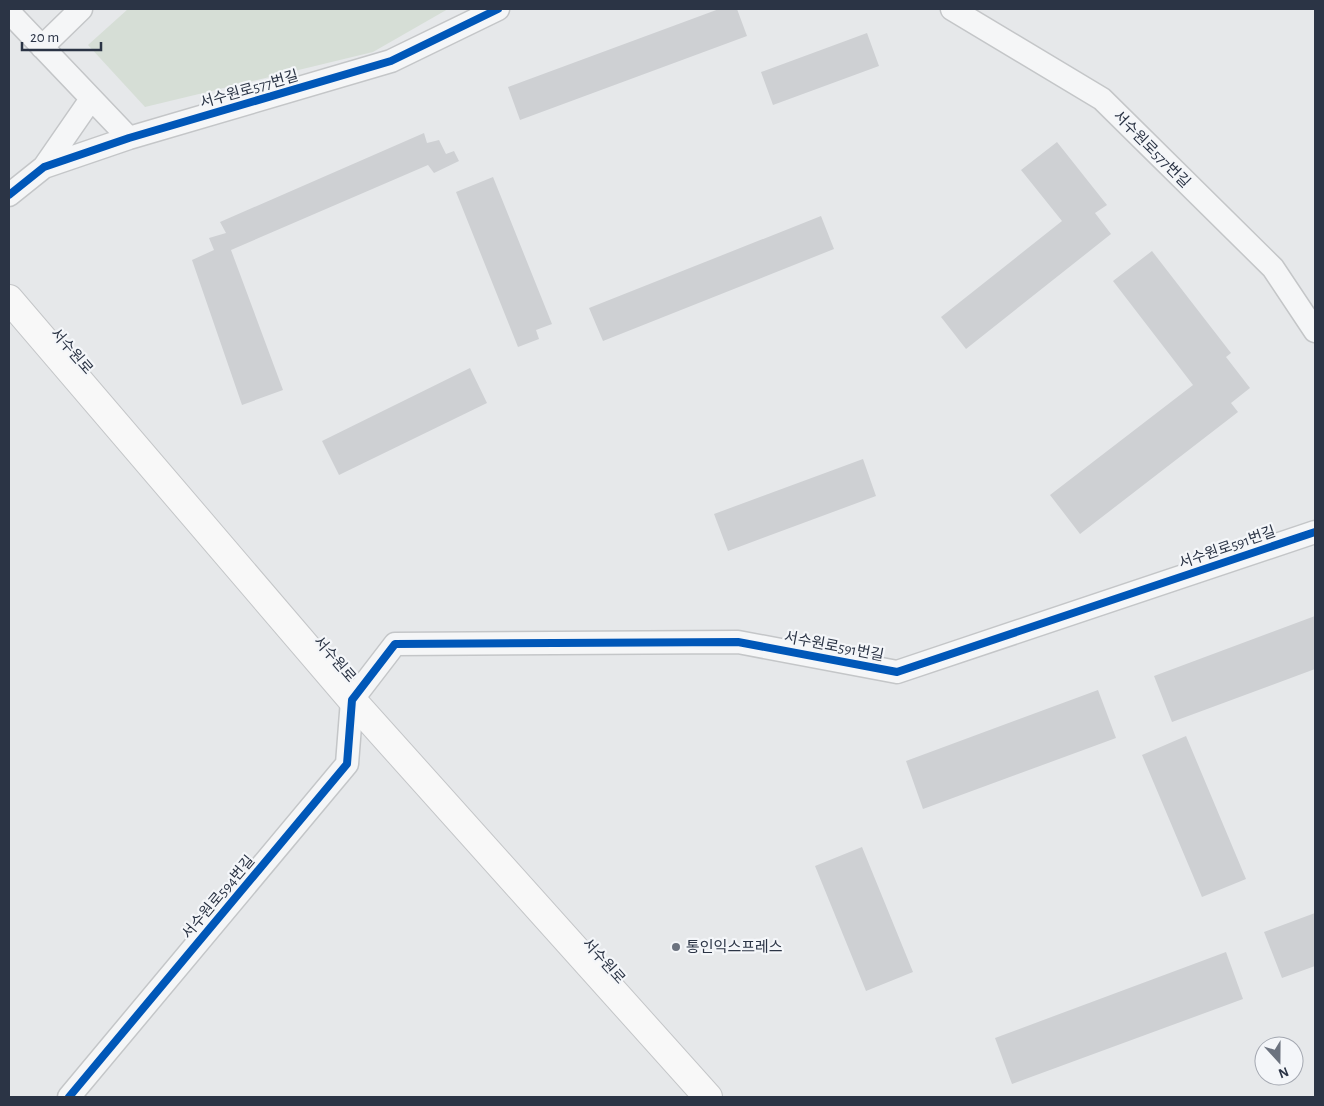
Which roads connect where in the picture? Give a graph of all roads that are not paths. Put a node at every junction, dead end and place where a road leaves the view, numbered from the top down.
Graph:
1 (81, 9) edge
2 (498, 9) edge
3 (952, 9) edge
4 (9, 12) edge
5 (42, 47) junction
6 (91, 99) junction
7 (129, 138) junction
8 (44, 167) junction
9 (9, 195) edge
10 (9, 299) edge
11 (1315, 331) edge
12 (1315, 532) edge
13 (352, 700) junction
14 (69, 1097) edge
15 (708, 1097) edge

1 - 5 street
2 - 7 street, 서수원로577번길
3 - 11 street, 서수원로577번길
4 - 5 street
5 - 6 street
6 - 7 street
6 - 8 street
7 - 8 street, 서수원로577번길
8 - 9 street, 서수원로577번길
10 - 13 main road, 서수원로
12 - 13 street, 서수원로591번길
13 - 14 street, 서수원로594번길
13 - 15 main road, 서수원로

